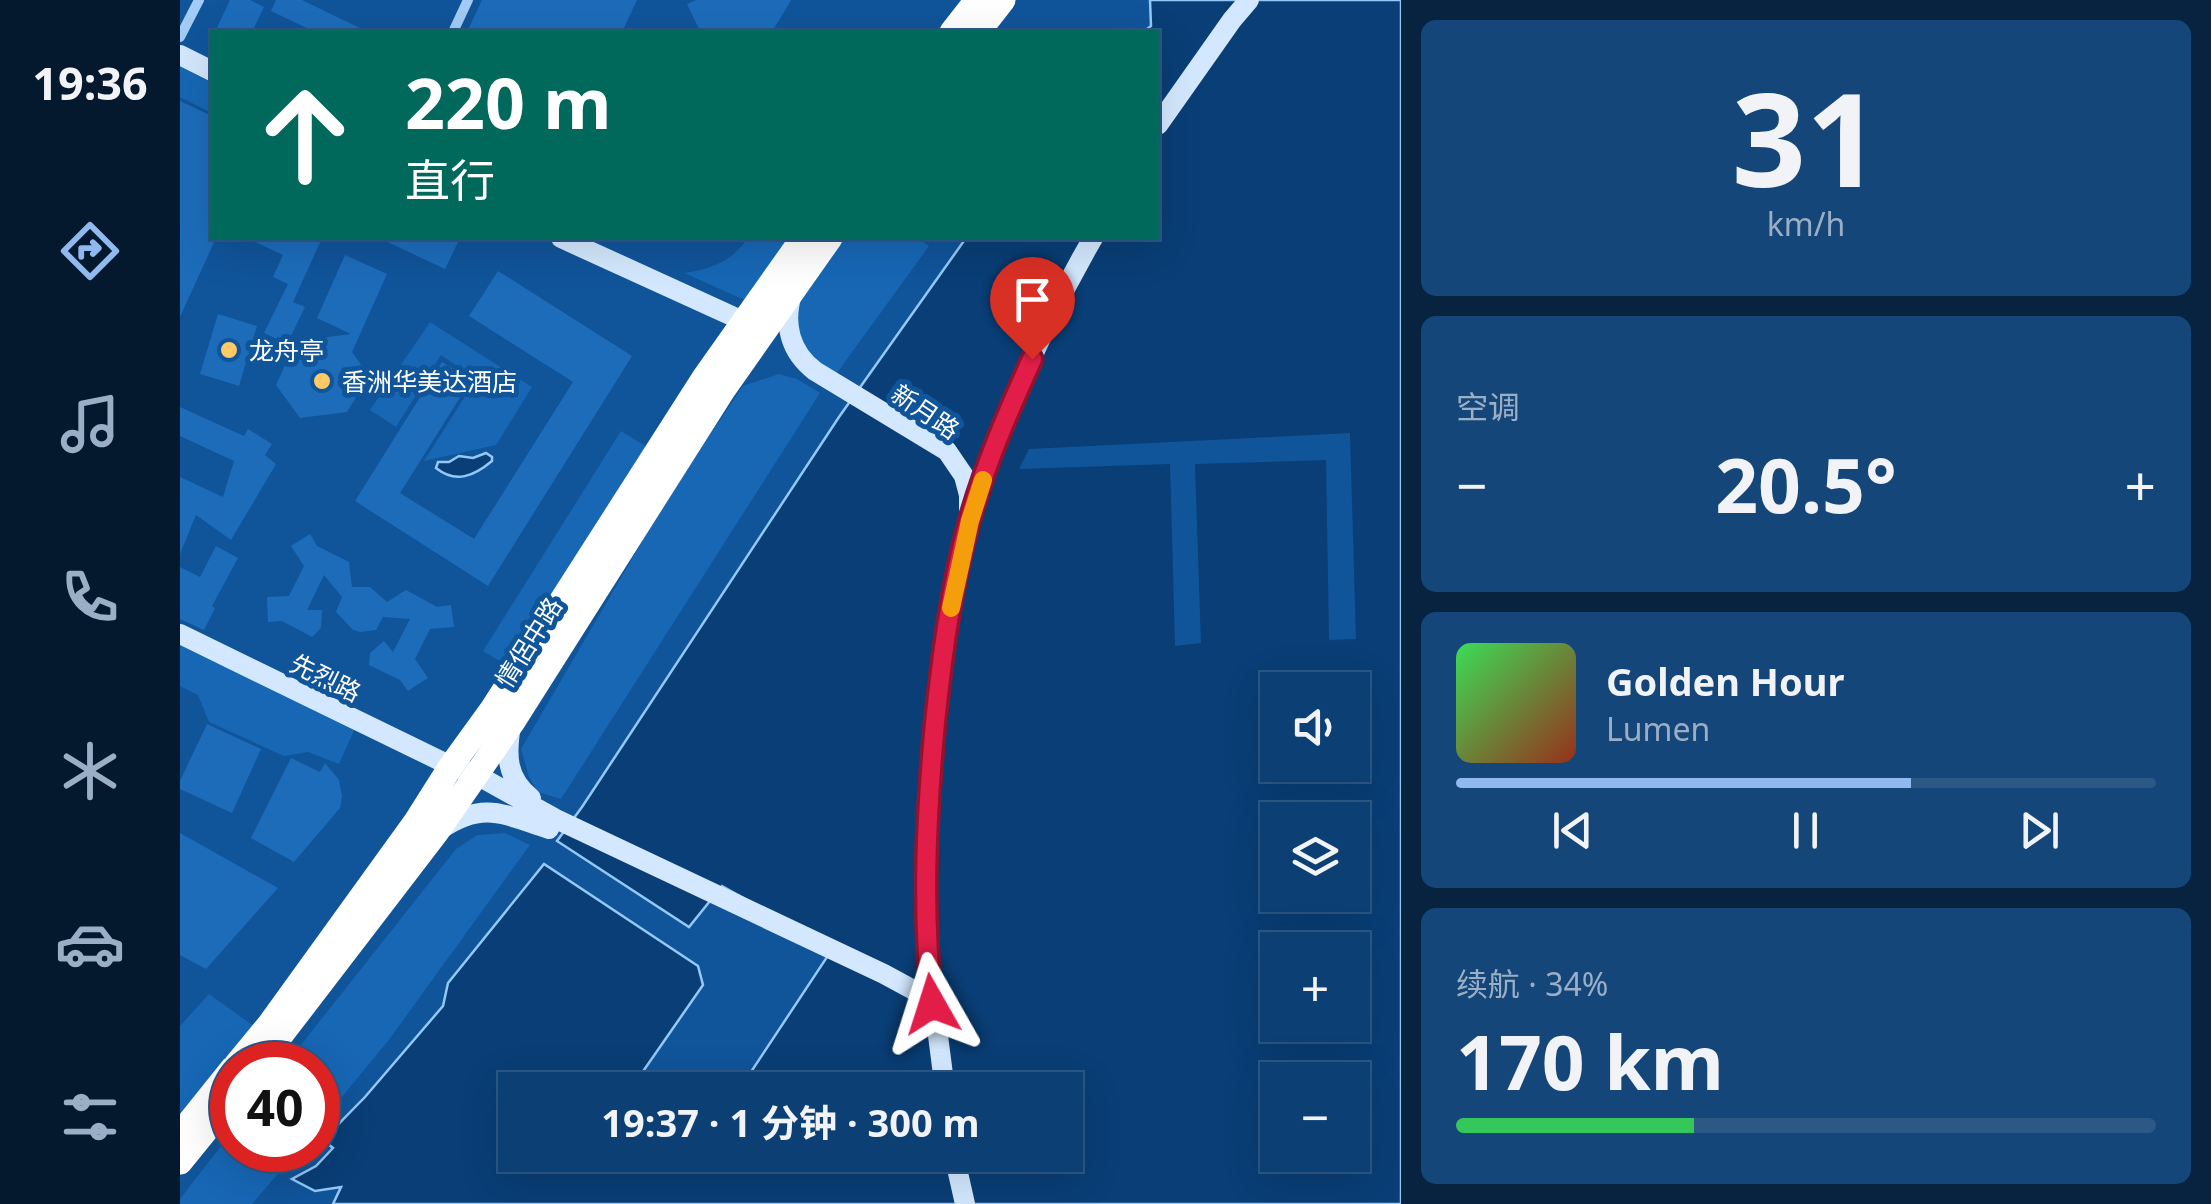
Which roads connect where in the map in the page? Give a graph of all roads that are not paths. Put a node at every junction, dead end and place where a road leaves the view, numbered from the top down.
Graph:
1 (199, 0) edge
2 (468, 0) edge
3 (977, 0) edge
4 (1003, 0) edge
5 (1249, 0) edge
6 (952, 26) edge
7 (454, 30) edge
8 (980, 30) edge
9 (180, 37) edge
10 (180, 55) edge
11 (210, 70) edge
12 (1160, 122) edge
13 (565, 240) edge
14 (802, 240) edge
15 (829, 240) edge
16 (1092, 240) edge
17 (794, 288) junction
18 (743, 321) junction
19 (970, 521) junction
20 (180, 634) edge
21 (512, 723) junction
22 (464, 775) junction
23 (552, 824) junction
24 (436, 832) junction
25 (932, 1004) junction
26 (254, 1042) edge
27 (276, 1042) edge
28 (938, 1042) junction
29 (942, 1072) edge
30 (210, 1097) edge
31 (210, 1125) edge
32 (180, 1134) edge
33 (180, 1162) edge
34 (957, 1172) edge
35 (964, 1204) edge

1 - 9 street
2 - 7 street
3 - 6 highway
4 - 8 highway
5 - 12 street
10 - 11 street
13 - 18 street
14 - 18 highway, 情侶中路
15 - 17 highway, 情侶中路
16 - 19 street
17 - 19 street, 新月路
17 - 21 highway, 情侶中路
18 - 22 highway, 情侶中路
19 - 25 street, 新月路
20 - 22 street, 先烈路
21 - 22 highway, 情侶中路
21 - 23 street
22 - 23 street, 先烈路
22 - 24 highway, 情侶中路
22 - 26 highway, 情侶中路
23 - 24 street
23 - 25 street
23 - 28 street
24 - 27 highway, 情侶中路
25 - 28 street, 新月路
28 - 29 street, 新月路
30 - 32 highway, 情侶中路
31 - 33 highway
34 - 35 street

